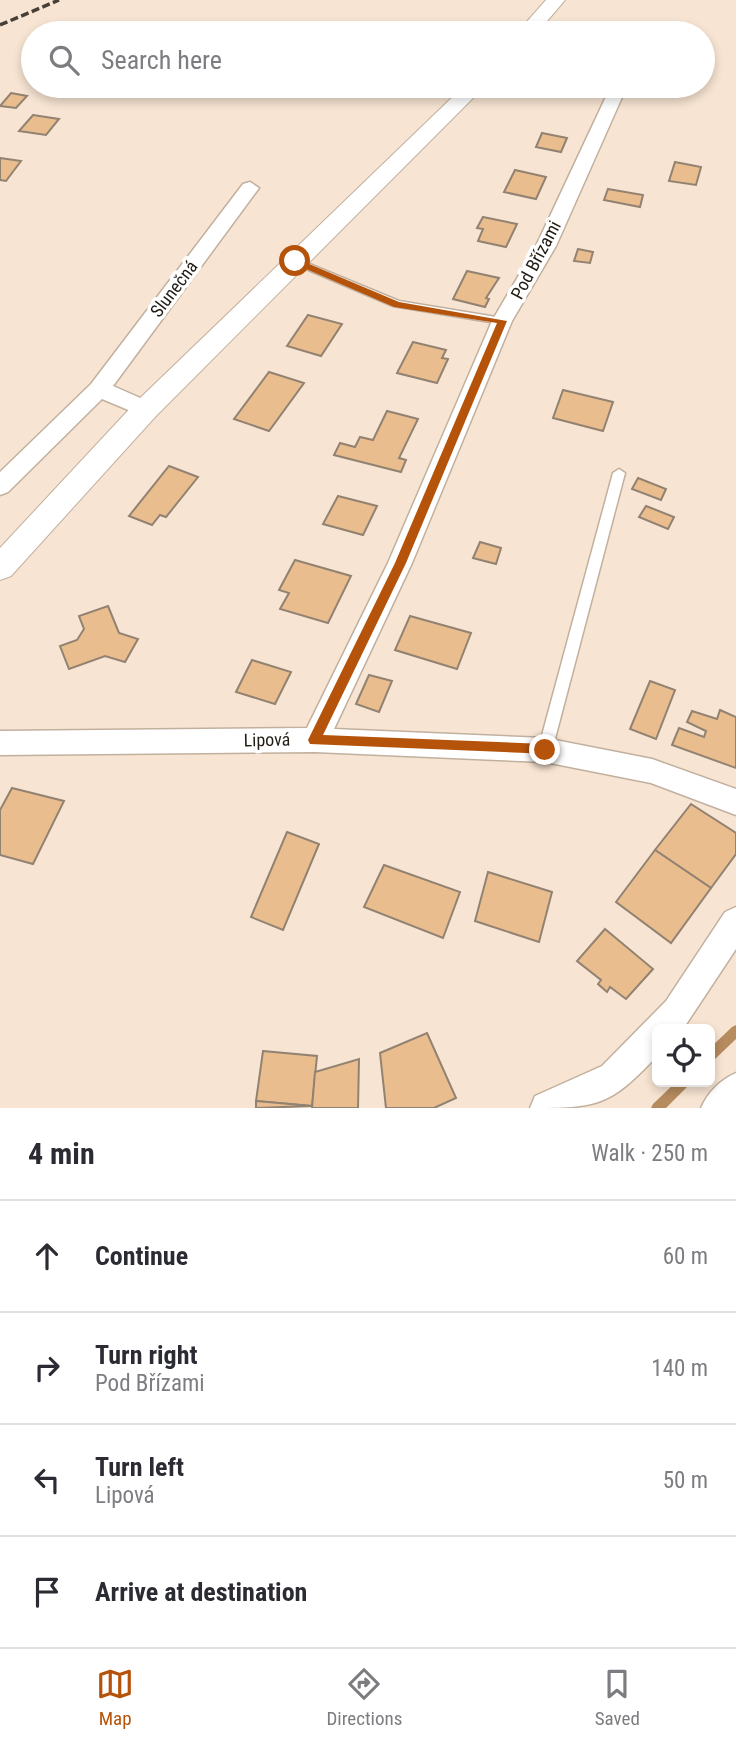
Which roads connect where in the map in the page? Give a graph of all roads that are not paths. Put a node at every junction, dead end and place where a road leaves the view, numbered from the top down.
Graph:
1 (556, 0) edge
2 (538, 21) edge
3 (463, 98) edge
4 (614, 98) edge
5 (250, 188) dead end
6 (295, 261) junction
7 (502, 321) junction
8 (99, 389) junction
9 (146, 409) junction
10 (619, 473) dead end
11 (0, 486) edge
12 (0, 568) edge
13 (315, 740) junction
14 (0, 743) edge
15 (545, 750) junction
16 (736, 802) edge
17 (736, 922) edge
18 (666, 1024) edge
19 (652, 1038) edge
20 (736, 1090) edge
21 (547, 1108) edge
22 (718, 1108) edge

1 - 2 street
3 - 6 street
4 - 7 street, Pod Břízami
5 - 8 street, Slunečná
6 - 7 lane
6 - 9 street
7 - 13 street, Pod Břízami
8 - 9 street
8 - 11 street, Slunečná
9 - 12 street
10 - 15 lane
13 - 14 street, Lipová
13 - 15 street, Lipová
15 - 16 street, Lipová
17 - 18 street
19 - 21 street
20 - 22 street

